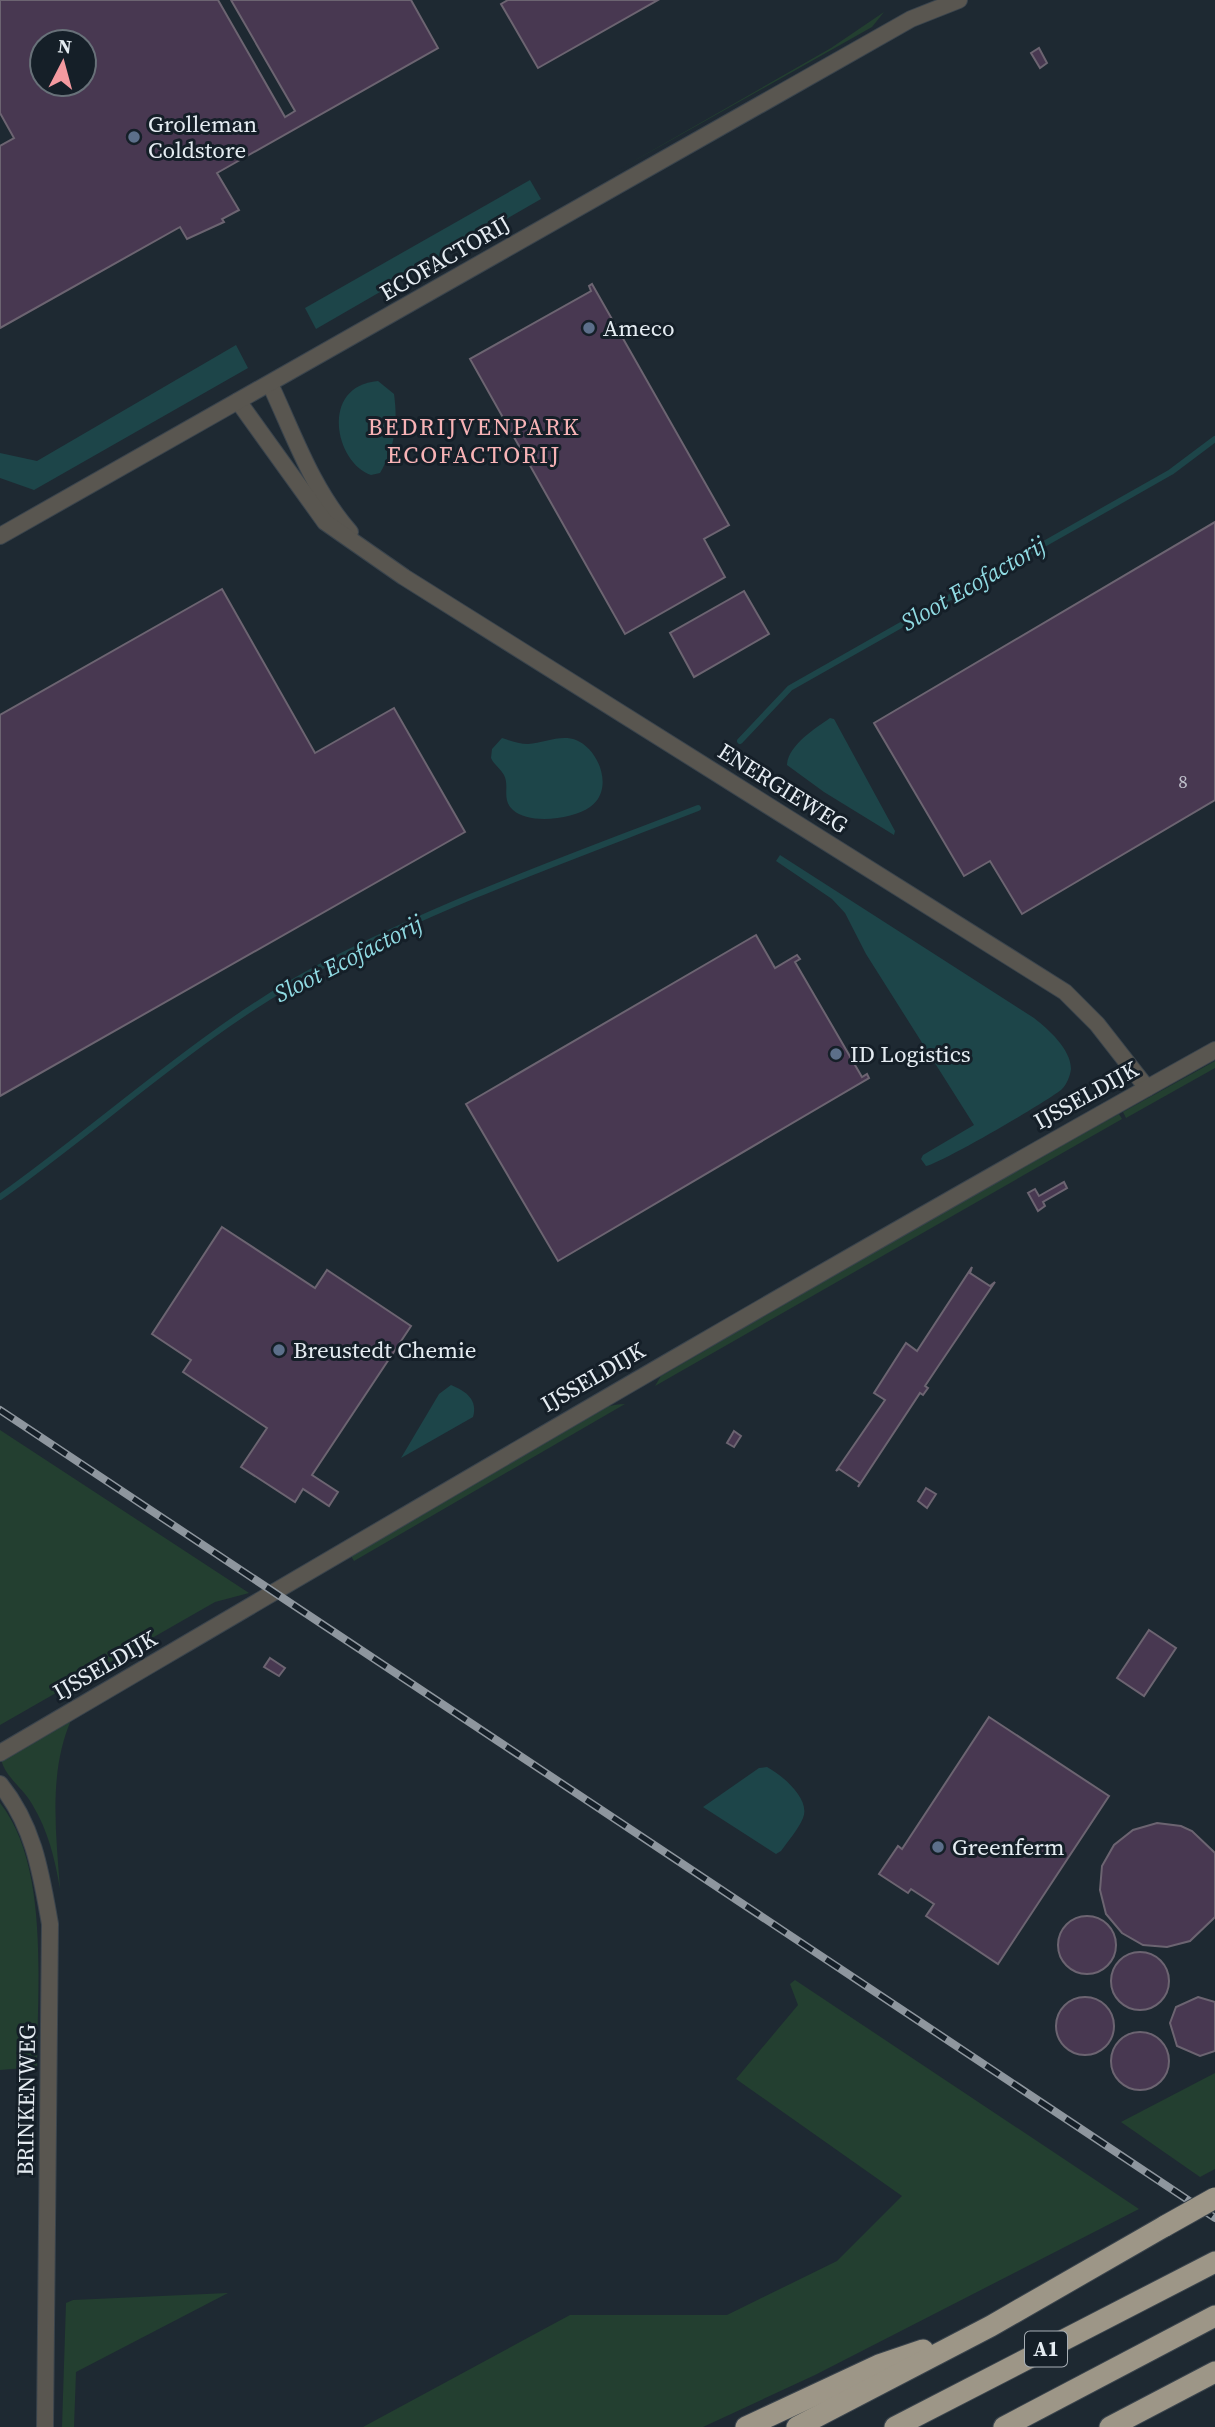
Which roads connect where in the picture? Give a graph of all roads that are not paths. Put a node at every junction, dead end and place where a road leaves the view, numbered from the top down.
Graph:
1 (933, 0) edge
2 (959, 0) edge
3 (911, 19) junction
4 (270, 384) junction
5 (238, 401) junction
6 (0, 536) edge
7 (370, 554) junction
8 (1215, 1050) edge
9 (1147, 1088) junction
10 (0, 1753) edge
11 (0, 1784) edge
12 (1215, 2198) edge
13 (1206, 2267) edge
14 (1215, 2316) edge
15 (991, 2326) junction
16 (1215, 2372) edge
17 (45, 2427) edge
18 (746, 2427) edge
19 (797, 2427) edge
20 (895, 2427) edge
21 (1004, 2427) edge
22 (1110, 2427) edge

1 - 3 street, ECOFACTORIJ
2 - 3 street, ECOFACTORIJ
3 - 4 street, ECOFACTORIJ
4 - 5 street, ECOFACTORIJ
4 - 7 street, ENERGIEWEG
5 - 6 street, ECOFACTORIJ
5 - 7 street, ENERGIEWEG
7 - 9 street, ENERGIEWEG
8 - 9 street, IJSSELDIJK
9 - 10 street, IJSSELDIJK
11 - 17 street, BRINKENWEG
12 - 15 highway, A1, bridge
13 - 20 highway, A1
14 - 21 highway, A1
15 - 18 highway, A1
15 - 19 highway, A1
16 - 22 highway

